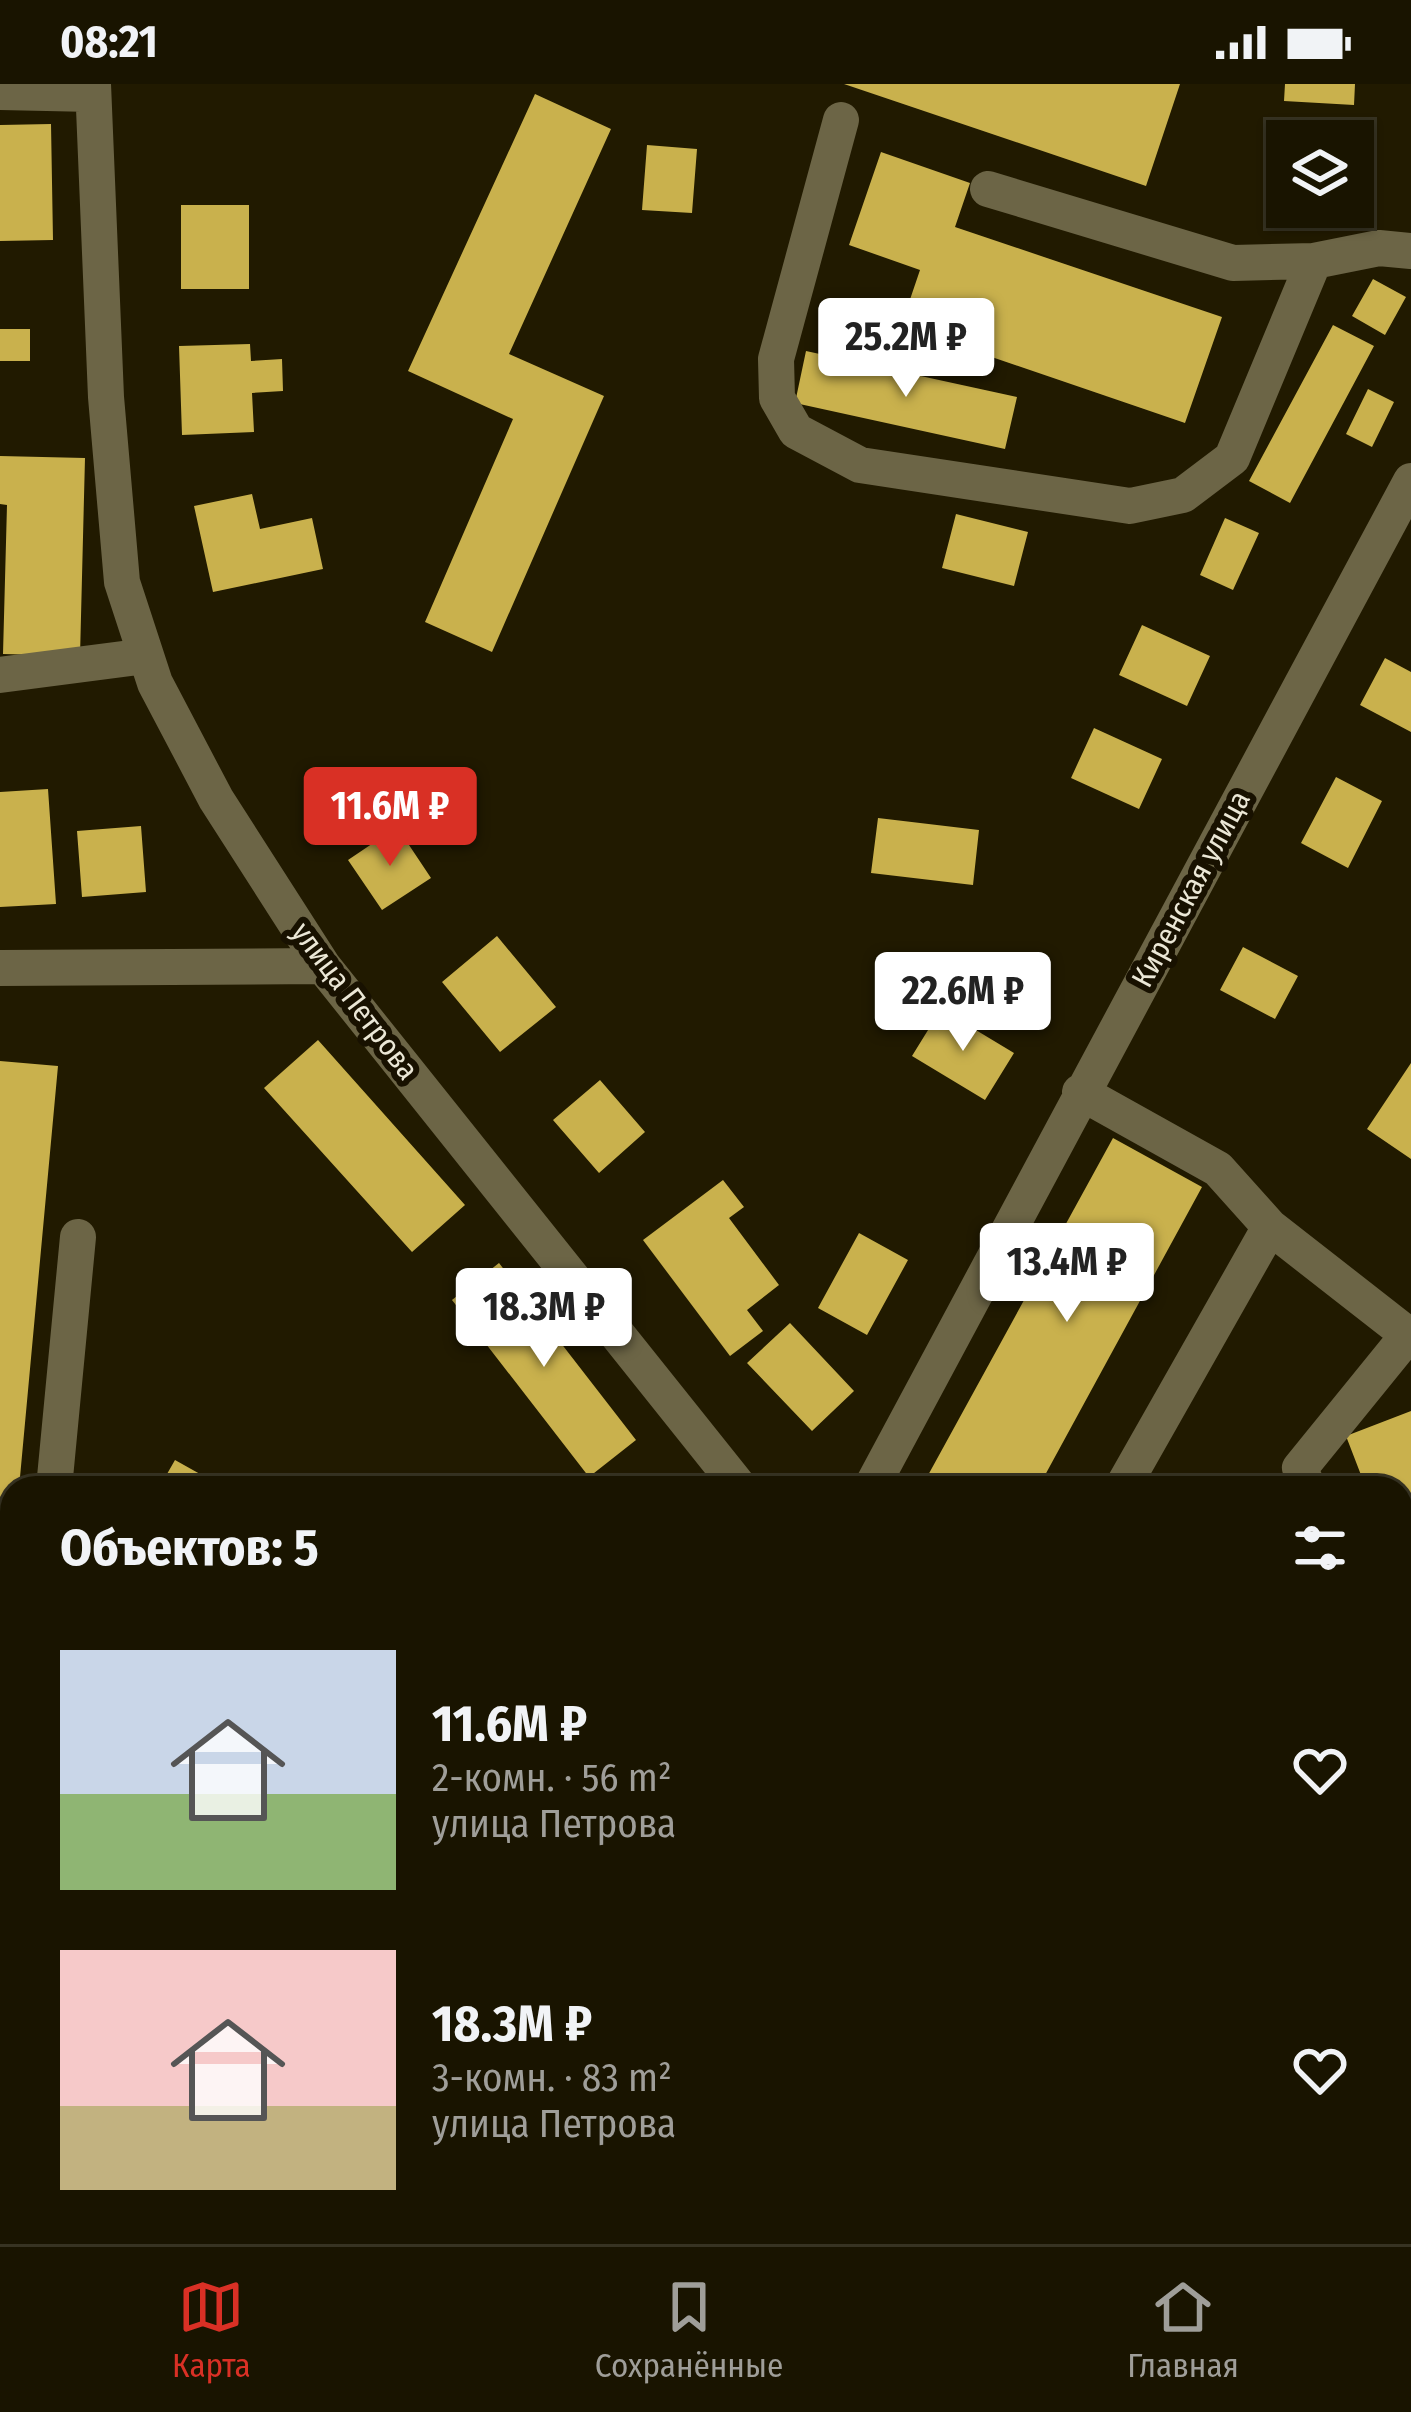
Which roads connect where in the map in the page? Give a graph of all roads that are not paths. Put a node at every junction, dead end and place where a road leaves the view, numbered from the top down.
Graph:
1 (93, 89) edge
2 (0, 92) edge
3 (841, 120) dead end
4 (988, 189) dead end
5 (1411, 251) edge
6 (1314, 261) junction
7 (1411, 482) edge
8 (146, 656) junction
9 (0, 675) edge
10 (323, 966) junction
11 (0, 968) edge
12 (1080, 1092) junction
13 (1270, 1227) junction
14 (78, 1238) dead end
15 (1409, 1336) edge
16 (55, 1476) edge
17 (730, 1476) edge
18 (877, 1476) edge
19 (1129, 1476) edge
20 (1303, 1476) edge

1 - 2 street
1 - 8 street, улица Петрова
3 - 6 street
4 - 6 street
5 - 6 street
7 - 12 street, Киренская улица
8 - 9 street
8 - 10 street, улица Петрова
10 - 11 street
10 - 17 street, улица Петрова
12 - 13 street
12 - 18 street, Киренская улица
13 - 15 street
13 - 19 street
14 - 16 street
15 - 20 street

